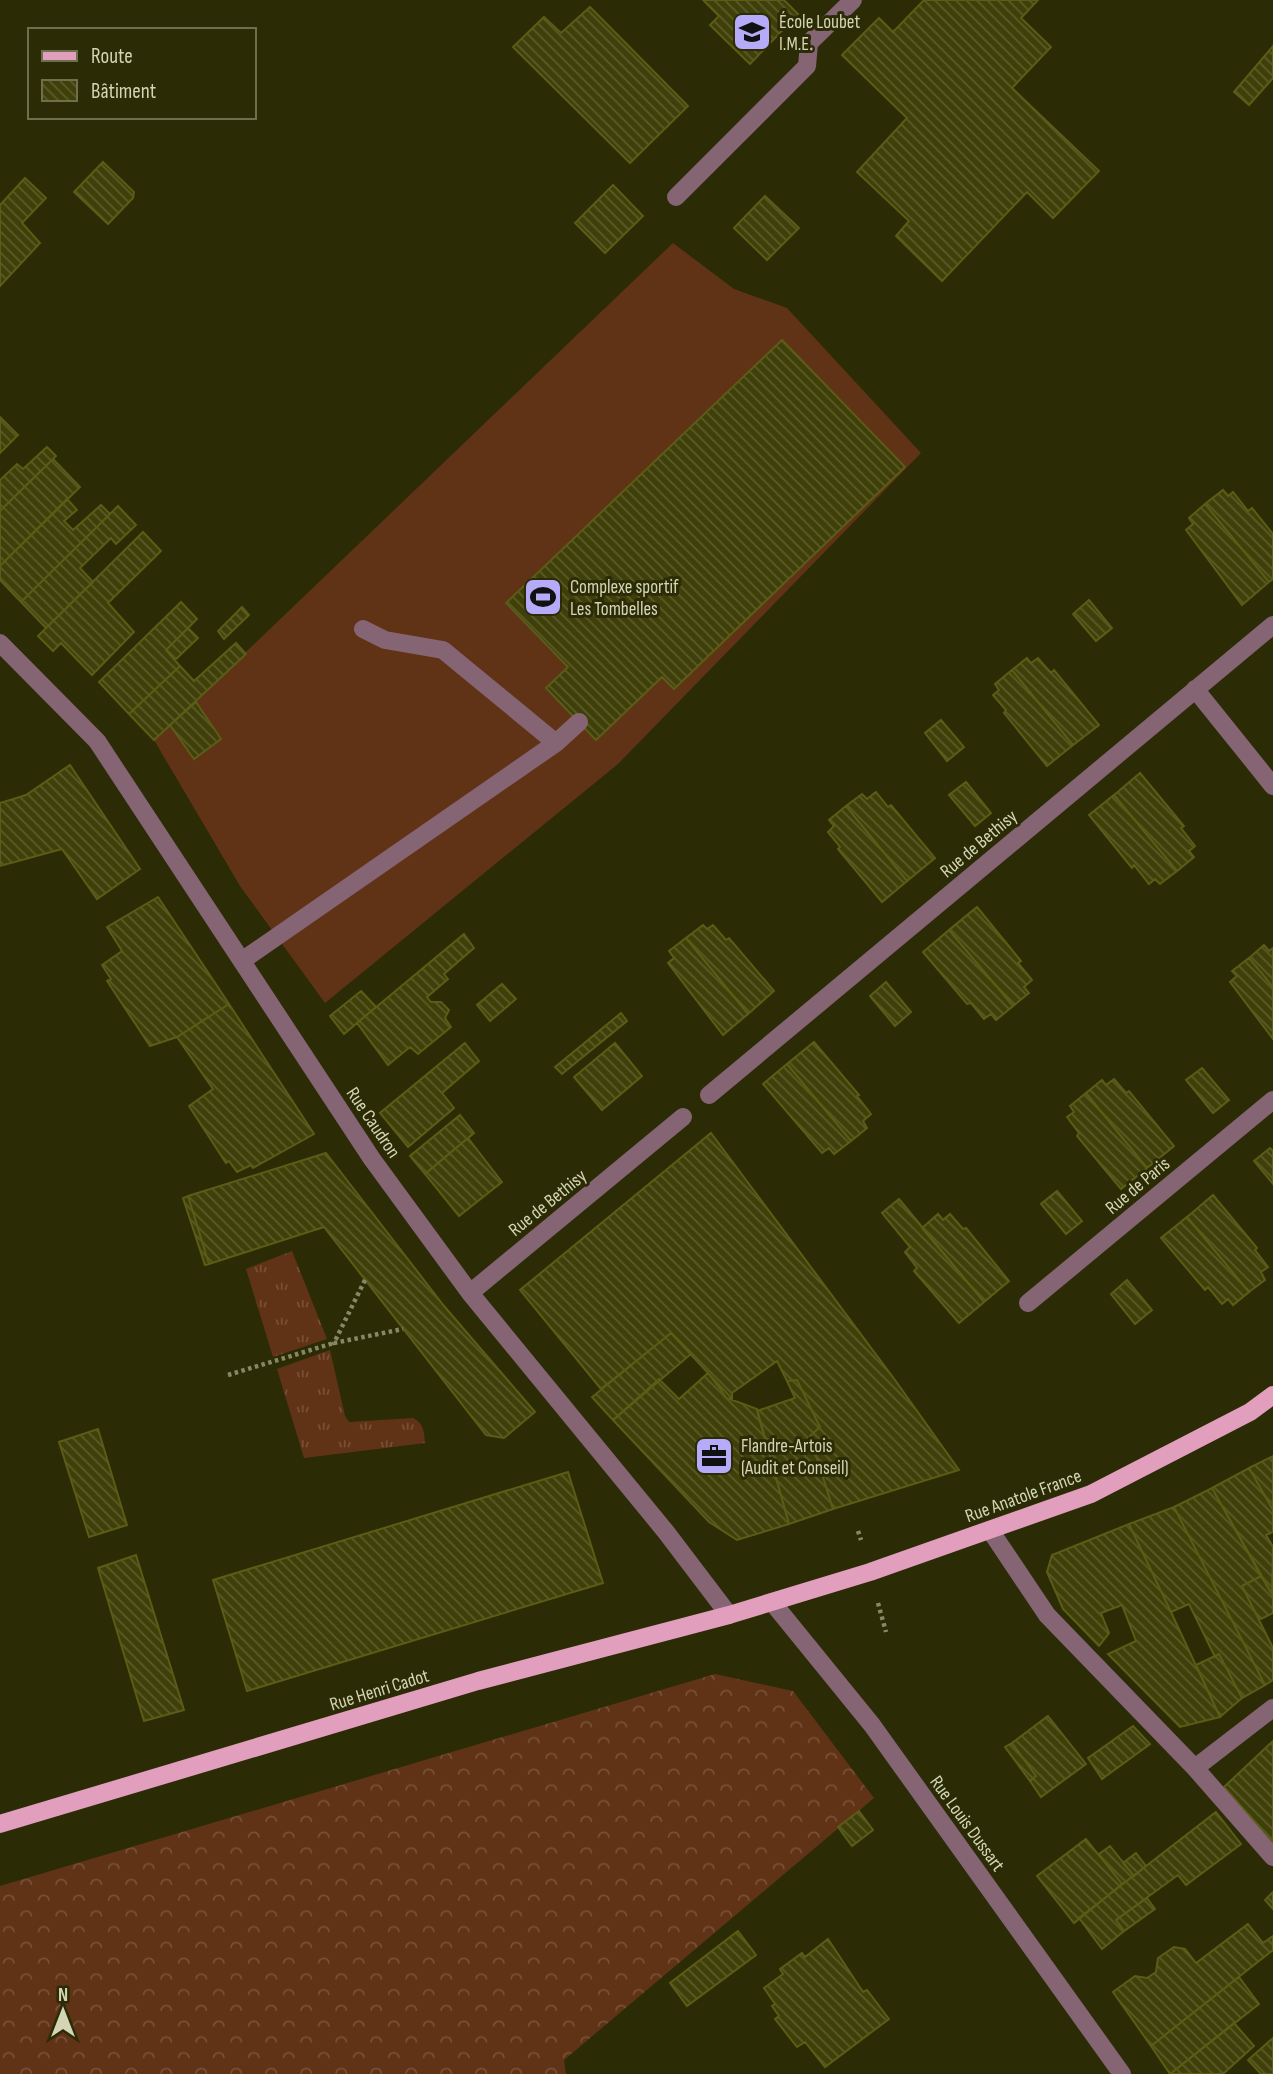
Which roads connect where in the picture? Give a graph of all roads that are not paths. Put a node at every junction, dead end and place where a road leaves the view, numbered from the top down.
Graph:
1 (853, 0) edge
2 (676, 197) dead end
3 (1273, 625) edge
4 (363, 628) dead end
5 (0, 643) edge
6 (1195, 689) junction
7 (579, 722) dead end
8 (556, 743) junction
9 (1273, 786) edge
10 (243, 960) junction
11 (709, 1095) dead end
12 (1273, 1100) edge
13 (683, 1117) dead end
14 (470, 1293) junction
15 (1028, 1303) dead end
16 (1273, 1395) edge
17 (990, 1530) junction
18 (772, 1602) junction
19 (729, 1615) junction
20 (1273, 1708) edge
21 (1195, 1769) junction
22 (0, 1824) edge
23 (1273, 1857) edge
24 (1122, 2074) edge

1 - 2 street
3 - 6 street, Rue de Bethisy
4 - 8 street
5 - 10 street, Rue Caudron
6 - 9 street
6 - 11 street, Rue de Bethisy
7 - 8 street
8 - 10 street
10 - 14 street, Rue Caudron
12 - 15 street, Rue de Paris
13 - 14 street, Rue de Bethisy
14 - 19 street, Rue Caudron
16 - 17 main road, Rue Anatole France
17 - 18 main road, Rue Anatole France
17 - 21 street
18 - 19 main road, Rue Henri Cadot
18 - 24 street, Rue Louis Dussart
19 - 22 main road, Rue Henri Cadot
20 - 21 street
21 - 23 street

